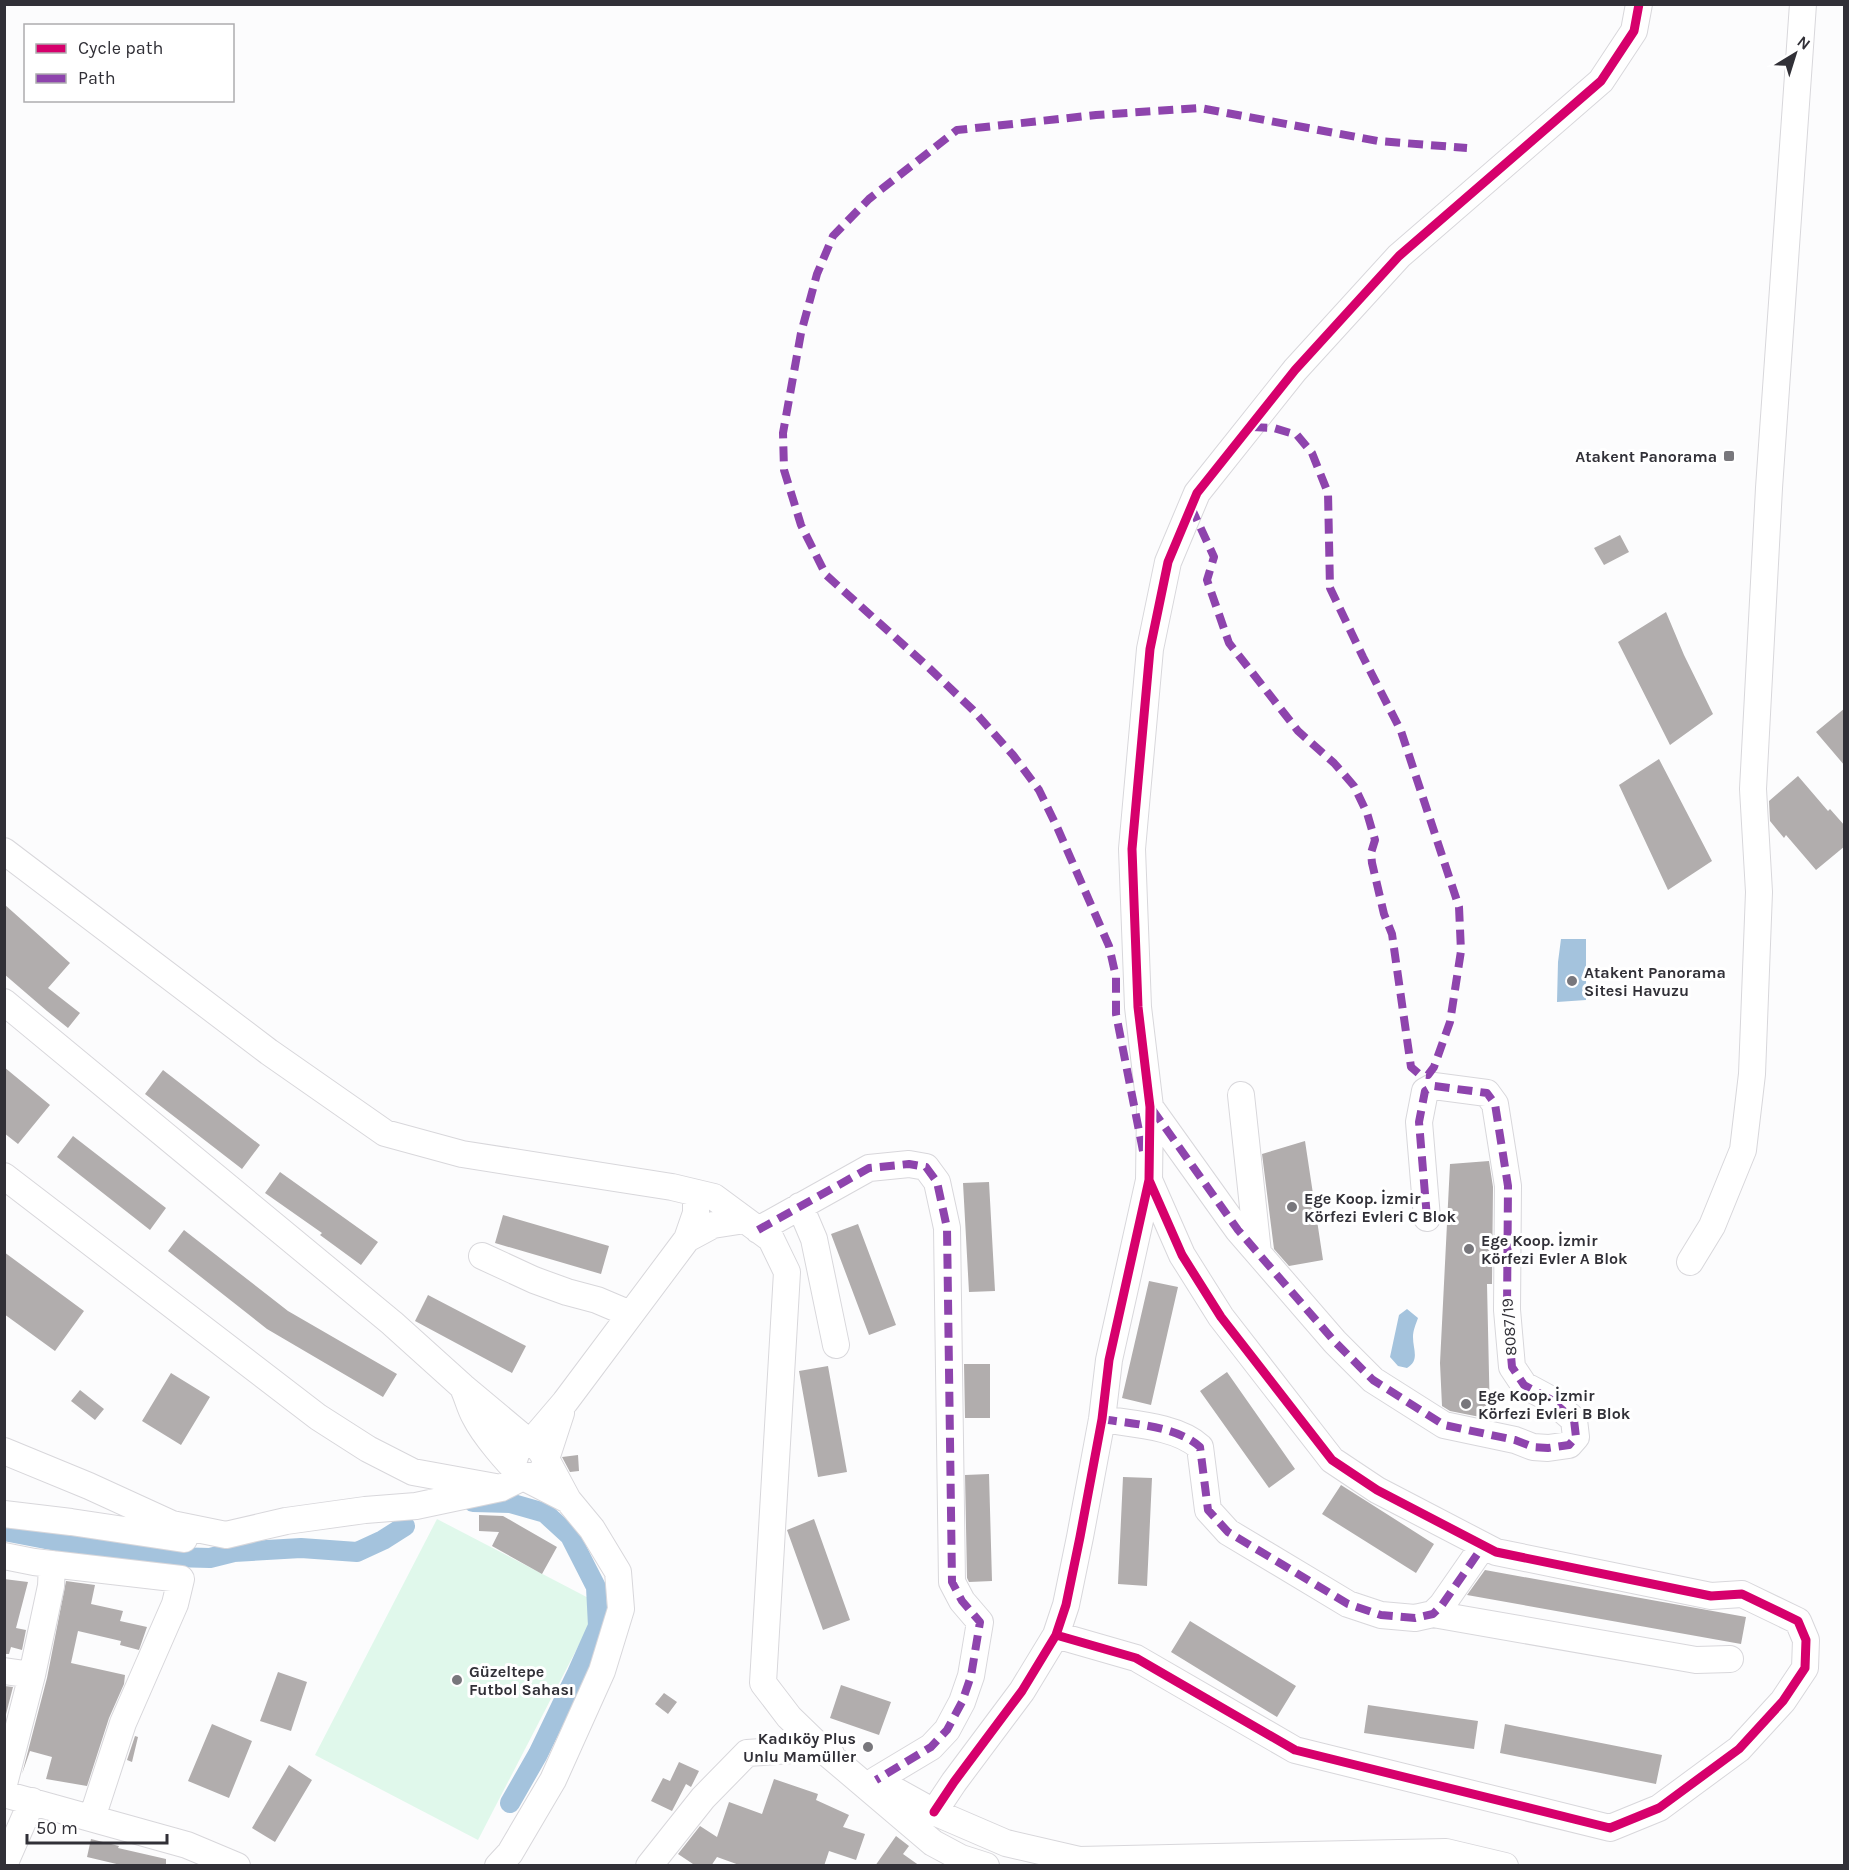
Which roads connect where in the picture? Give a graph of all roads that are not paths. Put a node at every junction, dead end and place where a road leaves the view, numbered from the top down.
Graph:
1 (1639, 4) edge
2 (1803, 4) edge
3 (4, 851) edge
4 (4, 1002) edge
5 (1240, 1095) dead end
6 (1150, 1107) junction
7 (1149, 1180) junction
8 (8, 1186) edge
9 (696, 1193) junction
10 (800, 1206) junction
11 (1427, 1218) dead end
12 (751, 1225) junction
13 (687, 1239) junction
14 (1258, 1253) junction
15 (482, 1256) dead end
16 (1690, 1262) dead end
17 (630, 1314) junction
18 (836, 1345) dead end
19 (463, 1387) junction
20 (1102, 1419) junction
21 (4, 1451) edge
22 (538, 1451) junction
23 (512, 1477) junction
24 (568, 1500) junction
25 (4, 1505) edge
26 (4, 1514) edge
27 (37, 1518) junction
28 (211, 1532) junction
29 (1483, 1546) junction
30 (4, 1556) edge
31 (52, 1564) junction
32 (1433, 1614) junction
33 (1056, 1635) junction
34 (1730, 1659) dead end
35 (4, 1671) edge
36 (32, 1675) junction
37 (821, 1748) junction
38 (876, 1780) junction
39 (4, 1784) edge
40 (4, 1794) edge
41 (32, 1801) junction
42 (934, 1812) junction
43 (92, 1818) junction
44 (960, 1862) edge
45 (4, 1865) edge
46 (237, 1866) edge
47 (498, 1866) edge
48 (649, 1866) edge
49 (986, 1866) edge
50 (1505, 1866) edge

1 - 6 street
2 - 16 street
3 - 9 street
4 - 19 street
5 - 14 street
6 - 7 street
6 - 14 street, 8087/19
7 - 20 street
7 - 29 street
8 - 23 street
9 - 12 street
9 - 13 street
10 - 12 street
10 - 18 street
10 - 38 street
11 - 14 street, 8087/19
12 - 13 street
12 - 37 street
13 - 17 street
15 - 17 street
17 - 22 street
19 - 22 street
19 - 23 street
20 - 32 street
20 - 33 street
21 - 28 street
22 - 23 street
22 - 24 street
23 - 24 street
23 - 28 street
24 - 47 street
25 - 27 street
26 - 27 street
27 - 28 street
29 - 32 street
29 - 33 street
30 - 31 street
31 - 36 street
31 - 43 street
32 - 34 street
33 - 42 street
35 - 36 street
36 - 39 street
37 - 38 street
37 - 44 street
37 - 48 street
38 - 42 street
40 - 41 street
41 - 43 street
41 - 45 street
42 - 50 street
43 - 46 street
44 - 49 street

